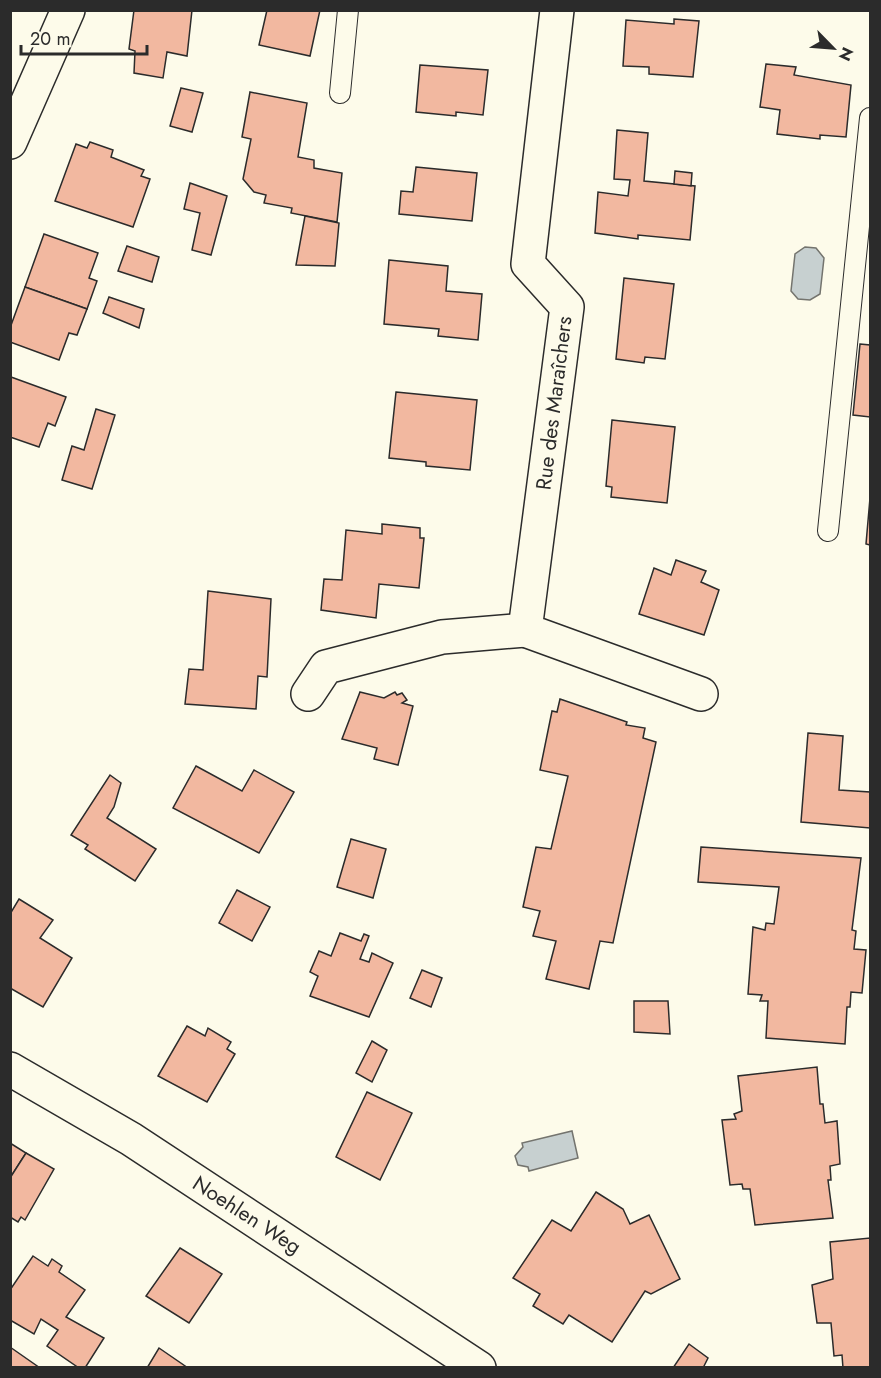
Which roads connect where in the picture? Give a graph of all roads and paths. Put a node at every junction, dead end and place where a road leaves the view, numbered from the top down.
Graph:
1 (68, 10) edge
2 (348, 10) edge
3 (557, 10) edge
4 (340, 93) dead end
5 (870, 118) edge
6 (10, 142) edge
7 (828, 531) dead end
8 (525, 630) junction
9 (308, 694) dead end
10 (701, 694) dead end
11 (10, 1069) edge
12 (435, 1356) edge
13 (479, 1368) edge

1 - 6 street
2 - 4 lane
3 - 8 street, Rue des Maraîchers
5 - 7 lane
8 - 9 street
8 - 10 street
11 - 12 street, Noehlen Weg
12 - 13 street, Noehlen Weg

